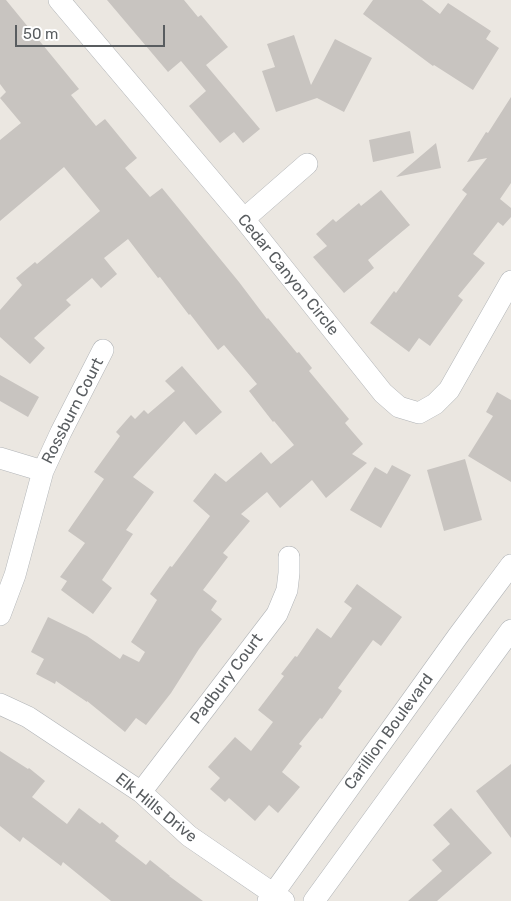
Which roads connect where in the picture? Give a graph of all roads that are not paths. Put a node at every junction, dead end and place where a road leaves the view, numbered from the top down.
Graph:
1 (59, 0) edge
2 (307, 164) dead end
3 (244, 219) junction
4 (511, 281) edge
5 (103, 350) dead end
6 (0, 458) edge
7 (43, 471) junction
8 (289, 557) dead end
9 (511, 564) edge
10 (0, 615) edge
11 (511, 630) edge
12 (0, 704) edge
13 (141, 792) junction
14 (275, 899) edge
15 (314, 901) edge

1 - 3 street, Cedar Canyon Circle
2 - 3 street
3 - 4 street, Cedar Canyon Circle
5 - 7 street, Rossburn Court
6 - 7 street
7 - 10 street, Rossburn Court
8 - 13 street, Padbury Court
9 - 14 street, Carillion Boulevard
11 - 15 street
12 - 13 street, Elk Hills Drive
13 - 14 street, Elk Hills Drive

